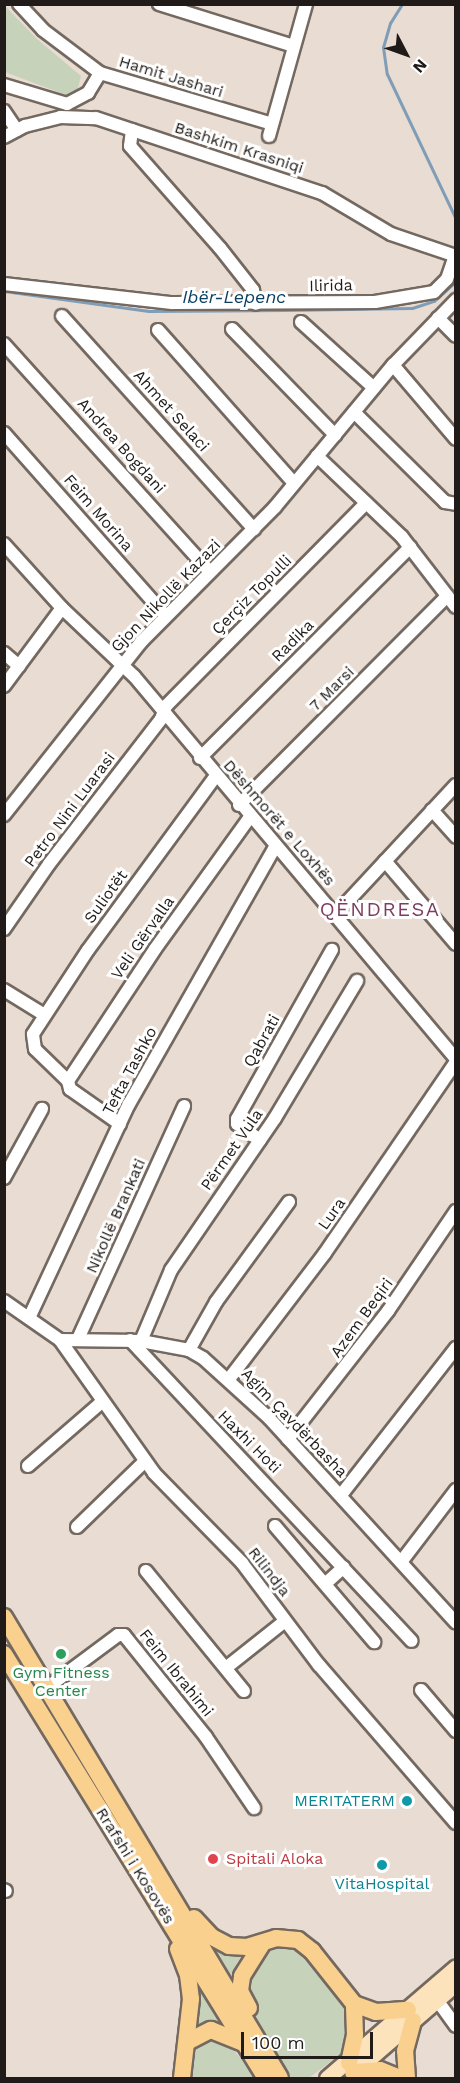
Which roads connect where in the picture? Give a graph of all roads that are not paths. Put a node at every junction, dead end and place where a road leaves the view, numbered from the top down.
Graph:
1 (19, 4) edge
2 (159, 4) edge
3 (306, 4) edge
4 (294, 46) junction
5 (100, 73) junction
6 (4, 85) edge
7 (4, 111) edge
8 (17, 130) junction
9 (132, 130) junction
10 (5, 137) edge
11 (455, 256) edge
12 (4, 284) edge
13 (456, 300) edge
14 (256, 304) junction
15 (62, 316) dead end
16 (438, 318) junction
17 (302, 322) dead end
18 (232, 329) dead end
19 (158, 330) dead end
20 (456, 336) edge
21 (4, 344) edge
22 (393, 366) junction
23 (374, 388) junction
24 (354, 412) junction
25 (4, 433) edge
26 (335, 435) junction
27 (456, 439) edge
28 (317, 456) junction
29 (294, 483) junction
30 (366, 503) junction
31 (456, 504) edge
32 (254, 529) junction
33 (4, 544) edge
34 (410, 547) junction
35 (210, 572) junction
36 (447, 596) junction
37 (456, 607) edge
38 (62, 608) junction
39 (166, 616) junction
40 (4, 653) edge
41 (123, 664) junction
42 (19, 666) junction
43 (4, 686) edge
44 (163, 713) junction
45 (200, 758) junction
46 (216, 776) junction
47 (456, 785) edge
48 (239, 805) junction
49 (432, 810) junction
50 (4, 815) edge
51 (250, 817) junction
52 (456, 837) edge
53 (275, 847) junction
54 (385, 861) junction
55 (336, 915) junction
56 (4, 929) edge
57 (456, 944) edge
58 (332, 950) dead end
59 (357, 981) dead end
60 (4, 990) edge
61 (43, 1014) junction
62 (456, 1061) edge
63 (68, 1081) junction
64 (184, 1106) dead end
65 (42, 1109) dead end
66 (120, 1124) junction
67 (260, 1140) junction
68 (4, 1178) edge
69 (288, 1203) dead end
70 (456, 1211) edge
71 (4, 1301) edge
72 (29, 1318) junction
73 (78, 1339) junction
74 (60, 1340) junction
75 (135, 1341) junction
76 (456, 1348) edge
77 (189, 1350) junction
78 (229, 1379) junction
79 (102, 1402) junction
80 (288, 1439) junction
81 (145, 1461) junction
82 (28, 1466) dead end
83 (456, 1490) edge
84 (341, 1495) junction
85 (274, 1526) dead end
86 (77, 1527) dead end
87 (400, 1562) junction
88 (344, 1567) junction
89 (146, 1571) dead end
90 (325, 1584) junction
91 (4, 1617) edge
92 (285, 1621) junction
93 (455, 1622) edge
94 (412, 1641) dead end
95 (374, 1642) dead end
96 (4, 1654) edge
97 (226, 1667) junction
98 (48, 1688) junction
99 (421, 1690) dead end
100 (244, 1691) dead end
101 (456, 1731) edge
102 (254, 1808) dead end
103 (456, 1822) edge
104 (155, 1866) junction
105 (136, 1869) junction
106 (263, 1943) junction
107 (456, 1966) edge
108 (456, 1983) edge
109 (437, 2000) junction
110 (354, 2004) junction
111 (412, 2017) junction
112 (456, 2026) edge
113 (249, 2040) junction
114 (187, 2042) junction
115 (349, 2071) edge
116 (182, 2079) edge
117 (266, 2079) edge
118 (280, 2079) edge
119 (327, 2079) edge
120 (400, 2079) edge
121 (408, 2079) edge

1 - 5 street
2 - 4 street
3 - 4 street
4 - 5 street, Hamit Jashari
5 - 6 street, Hamit Jashari
7 - 8 street
8 - 9 street, Bashkim Krasniqi
8 - 10 street, Bashkim Krasniqi
9 - 11 street, Bashkim Krasniqi
9 - 14 street
11 - 14 street, Ilirida
12 - 14 street, Ilirida
13 - 16 street, Gjon Nikollë Kazazi
15 - 32 street, Ahmet Selaci
16 - 20 street
16 - 22 street, Gjon Nikollë Kazazi
17 - 23 street
18 - 26 street
19 - 29 street
21 - 35 street, Andrea Bogdani
22 - 23 street, Gjon Nikollë Kazazi
22 - 27 street
23 - 24 street, Gjon Nikollë Kazazi
24 - 26 street, Gjon Nikollë Kazazi
24 - 31 street
25 - 39 street, Feim Morina
26 - 28 street, Gjon Nikollë Kazazi
28 - 29 street, Gjon Nikollë Kazazi
28 - 30 street
29 - 32 street, Gjon Nikollë Kazazi
30 - 34 street
30 - 44 street, Çerçiz Topulli
32 - 35 street, Gjon Nikollë Kazazi
33 - 38 street, Dëshmorët e Loxhës
34 - 36 street
34 - 45 street, Radika
35 - 39 street, Gjon Nikollë Kazazi
36 - 37 street
36 - 48 street, 7 Marsi
38 - 41 street, Dëshmorët e Loxhës
38 - 42 street
39 - 41 street, Gjon Nikollë Kazazi
40 - 42 street
41 - 44 street, Dëshmorët e Loxhës
41 - 50 street, Gjon Nikollë Kazazi
42 - 43 street
44 - 45 street, Dëshmorët e Loxhës
44 - 56 street, Petro Nini Luarasi
45 - 46 street, Dëshmorët e Loxhës
46 - 48 street, Dëshmorët e Loxhës
46 - 61 street, Suliotët
47 - 49 street
48 - 51 street, Dëshmorët e Loxhës
49 - 52 street
49 - 54 street
51 - 53 street, Dëshmorët e Loxhës
51 - 63 street, Veli Gërvalla
53 - 55 street, Dëshmorët e Loxhës
53 - 66 street, Tefta Tashko
54 - 55 street
54 - 57 street
55 - 62 street, Dëshmorët e Loxhës
58 - 67 street, Qabrati
59 - 67 street, Përmet Vula
60 - 61 street
61 - 63 street, Suliotët
62 - 78 street, Lura
63 - 66 street
64 - 73 street, Nikollë Brankati
65 - 68 street
66 - 72 street, Tefta Tashko
67 - 75 street, Përmet Vula
69 - 77 street
70 - 80 street, Azem Beqiri
71 - 72 street
72 - 74 street
73 - 74 street, Agim Çavdërbasha
73 - 75 street, Agim Çavdërbasha
74 - 79 street, Rilindja
75 - 77 street, Agim Çavdërbasha
75 - 88 street, Haxhi Hoti
76 - 84 street
77 - 78 street, Agim Çavdërbasha
78 - 80 street, Agim Çavdërbasha
79 - 81 street, Rilindja
79 - 82 street
80 - 84 street, Agim Çavdërbasha
81 - 86 street
81 - 92 street, Rilindja
83 - 87 street
84 - 87 street, Agim Çavdërbasha
85 - 90 street
87 - 93 street, Agim Çavdërbasha
88 - 90 street
88 - 94 street, Haxhi Hoti
89 - 97 street
90 - 95 street
91 - 98 highway, Rrafshi i Kosovës
92 - 97 street
92 - 103 street, Rilindja
96 - 105 highway, Rrafshi i Kosovës
97 - 100 street
98 - 102 street, Feim Ibrahimi
98 - 104 highway, Rrafshi i Kosovës
99 - 101 street
104 - 106 highway
104 - 113 highway, Rrafshi i Kosovës
105 - 113 highway, Rrafshi i Kosovës
105 - 114 highway
106 - 110 highway
106 - 113 highway
107 - 111 main road
108 - 109 main road
109 - 111 main road
109 - 112 street
110 - 111 highway
110 - 115 highway
111 - 115 main road
111 - 121 highway
113 - 114 highway
113 - 117 highway, Rrafshi i Kosovës
113 - 118 highway
114 - 116 highway
115 - 119 main road
115 - 120 highway

